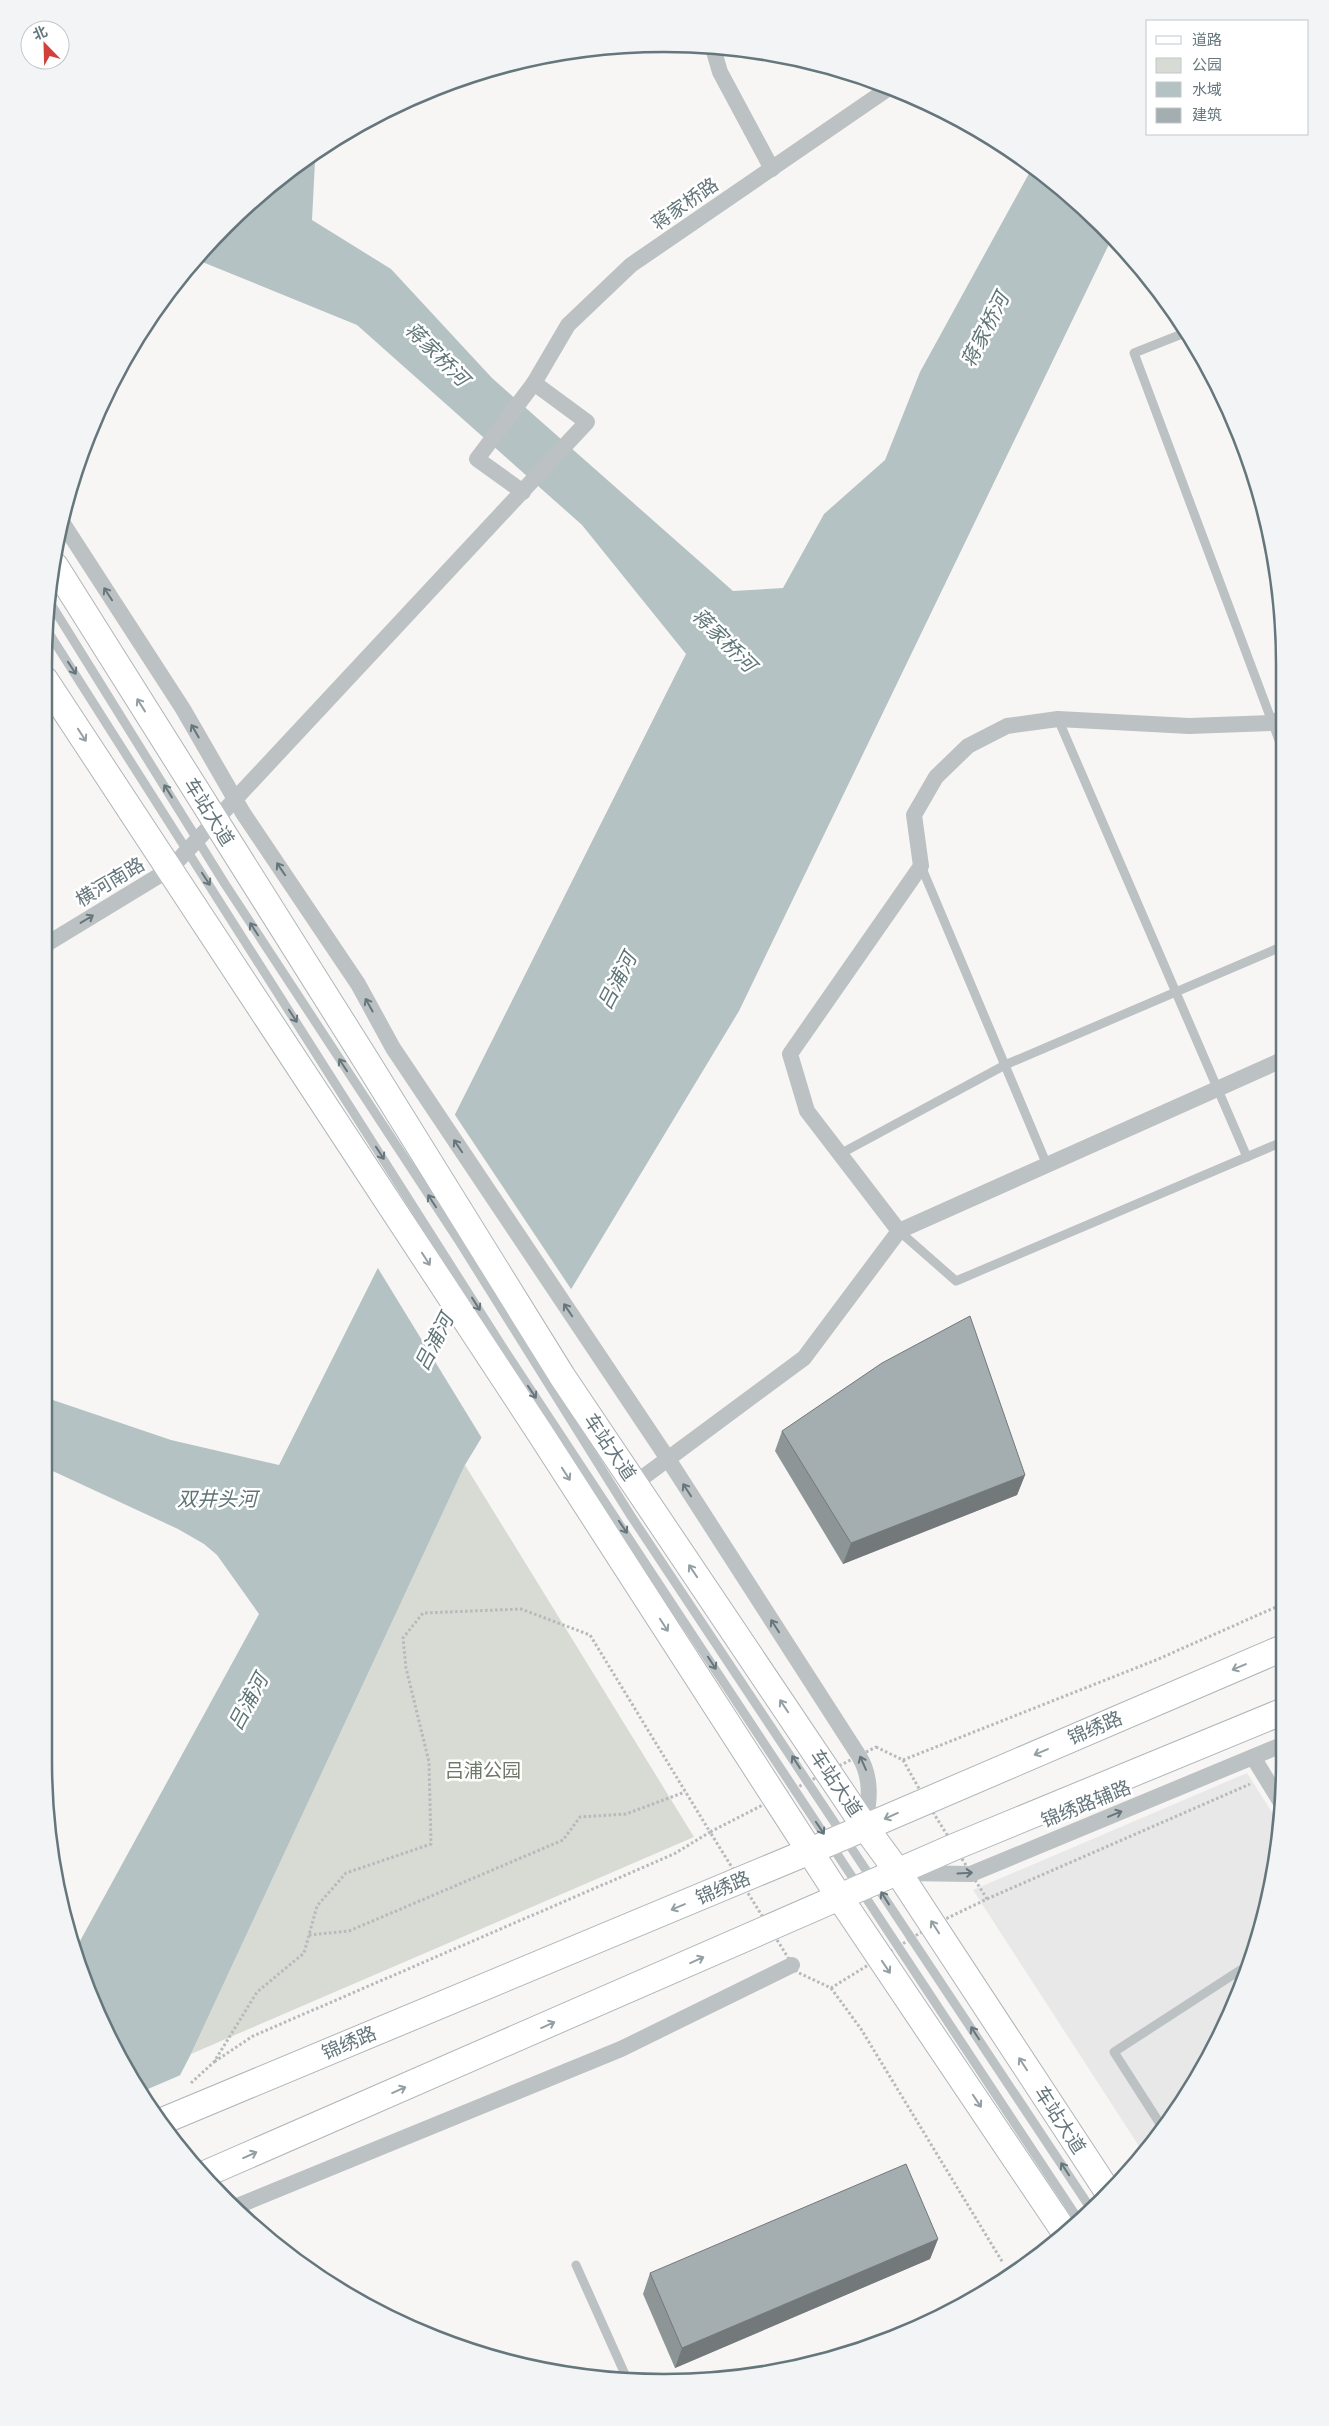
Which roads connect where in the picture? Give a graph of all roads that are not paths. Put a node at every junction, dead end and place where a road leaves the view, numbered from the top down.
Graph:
1 (715, 55) edge
2 (882, 93) edge
3 (772, 168) junction
4 (1180, 335) edge
5 (534, 382) junction
6 (523, 492) junction
7 (67, 530) edge
8 (59, 575) edge
9 (55, 612) edge
10 (53, 639) edge
11 (52, 688) edge
12 (1058, 719) junction
13 (1276, 721) edge
14 (235, 798) junction
15 (193, 845) junction
16 (921, 866) junction
17 (52, 939) edge
18 (1276, 949) edge
19 (1176, 991) junction
20 (1276, 1063) edge
21 (1005, 1065) junction
22 (1218, 1088) junction
23 (1276, 1145) edge
24 (840, 1154) junction
25 (1247, 1157) junction
26 (1047, 1165) junction
27 (899, 1231) junction
28 (668, 1460) junction
29 (634, 1484) junction
30 (1276, 1651) edge
31 (1276, 1714) edge
32 (1276, 1748) edge
33 (1253, 1758) junction
34 (1275, 1794) edge
35 (838, 1840) junction
36 (868, 1885) junction
37 (792, 1965) dead end
38 (1239, 1971) edge
39 (170, 2118) edge
40 (1159, 2122) edge
41 (210, 2172) edge
42 (1104, 2187) edge
43 (243, 2204) edge
44 (1087, 2204) edge
45 (1075, 2215) edge
46 (1062, 2227) edge
47 (576, 2265) dead end
48 (624, 2372) edge

1 - 3 street
2 - 3 street, 蒋家桥路
3 - 5 street, 蒋家桥路
4 - 13 lane
5 - 6 street, 蒋家桥路
5 - 6 street, 横河南路
6 - 14 street, 横河南路
14 -> 7 street
15 -> 8 main road, 车站大道
15 -> 9 lane
10 -> 15 lane
11 -> 15 main road, 车站大道
12 - 13 street
12 - 16 street
12 - 19 lane
14 - 15 street, 横河南路
28 -> 14 street
17 -> 15 street, 横河南路
15 - 29 main road, 车站大道
35 -> 15 lane
15 -> 35 lane
15 -> 35 main road, 车站大道
16 - 21 lane
16 - 24 street
18 - 19 lane
19 - 21 lane
19 - 22 lane
20 - 22 street
21 - 24 lane
21 - 26 lane
22 - 25 lane
22 - 26 street
23 - 25 lane
24 - 27 street
25 - 27 lane
26 - 27 street
27 - 28 street
28 - 29 street
35 -> 28 street
35 -> 29 main road, 车站大道
30 -> 35 main road, 锦绣路
31 - 36 main road
32 - 33 street, 锦绣路辅路
33 - 34 street
36 -> 33 street, 锦绣路辅路
35 - 36 main road, 车站大道
35 - 36 main road, 车站大道
35 -> 39 main road, 锦绣路
41 -> 36 main road
42 -> 36 main road, 车站大道
44 -> 36 lane
36 - 45 lane
36 -> 46 main road, 车站大道
37 - 43 street
38 - 40 lane
47 - 48 lane

